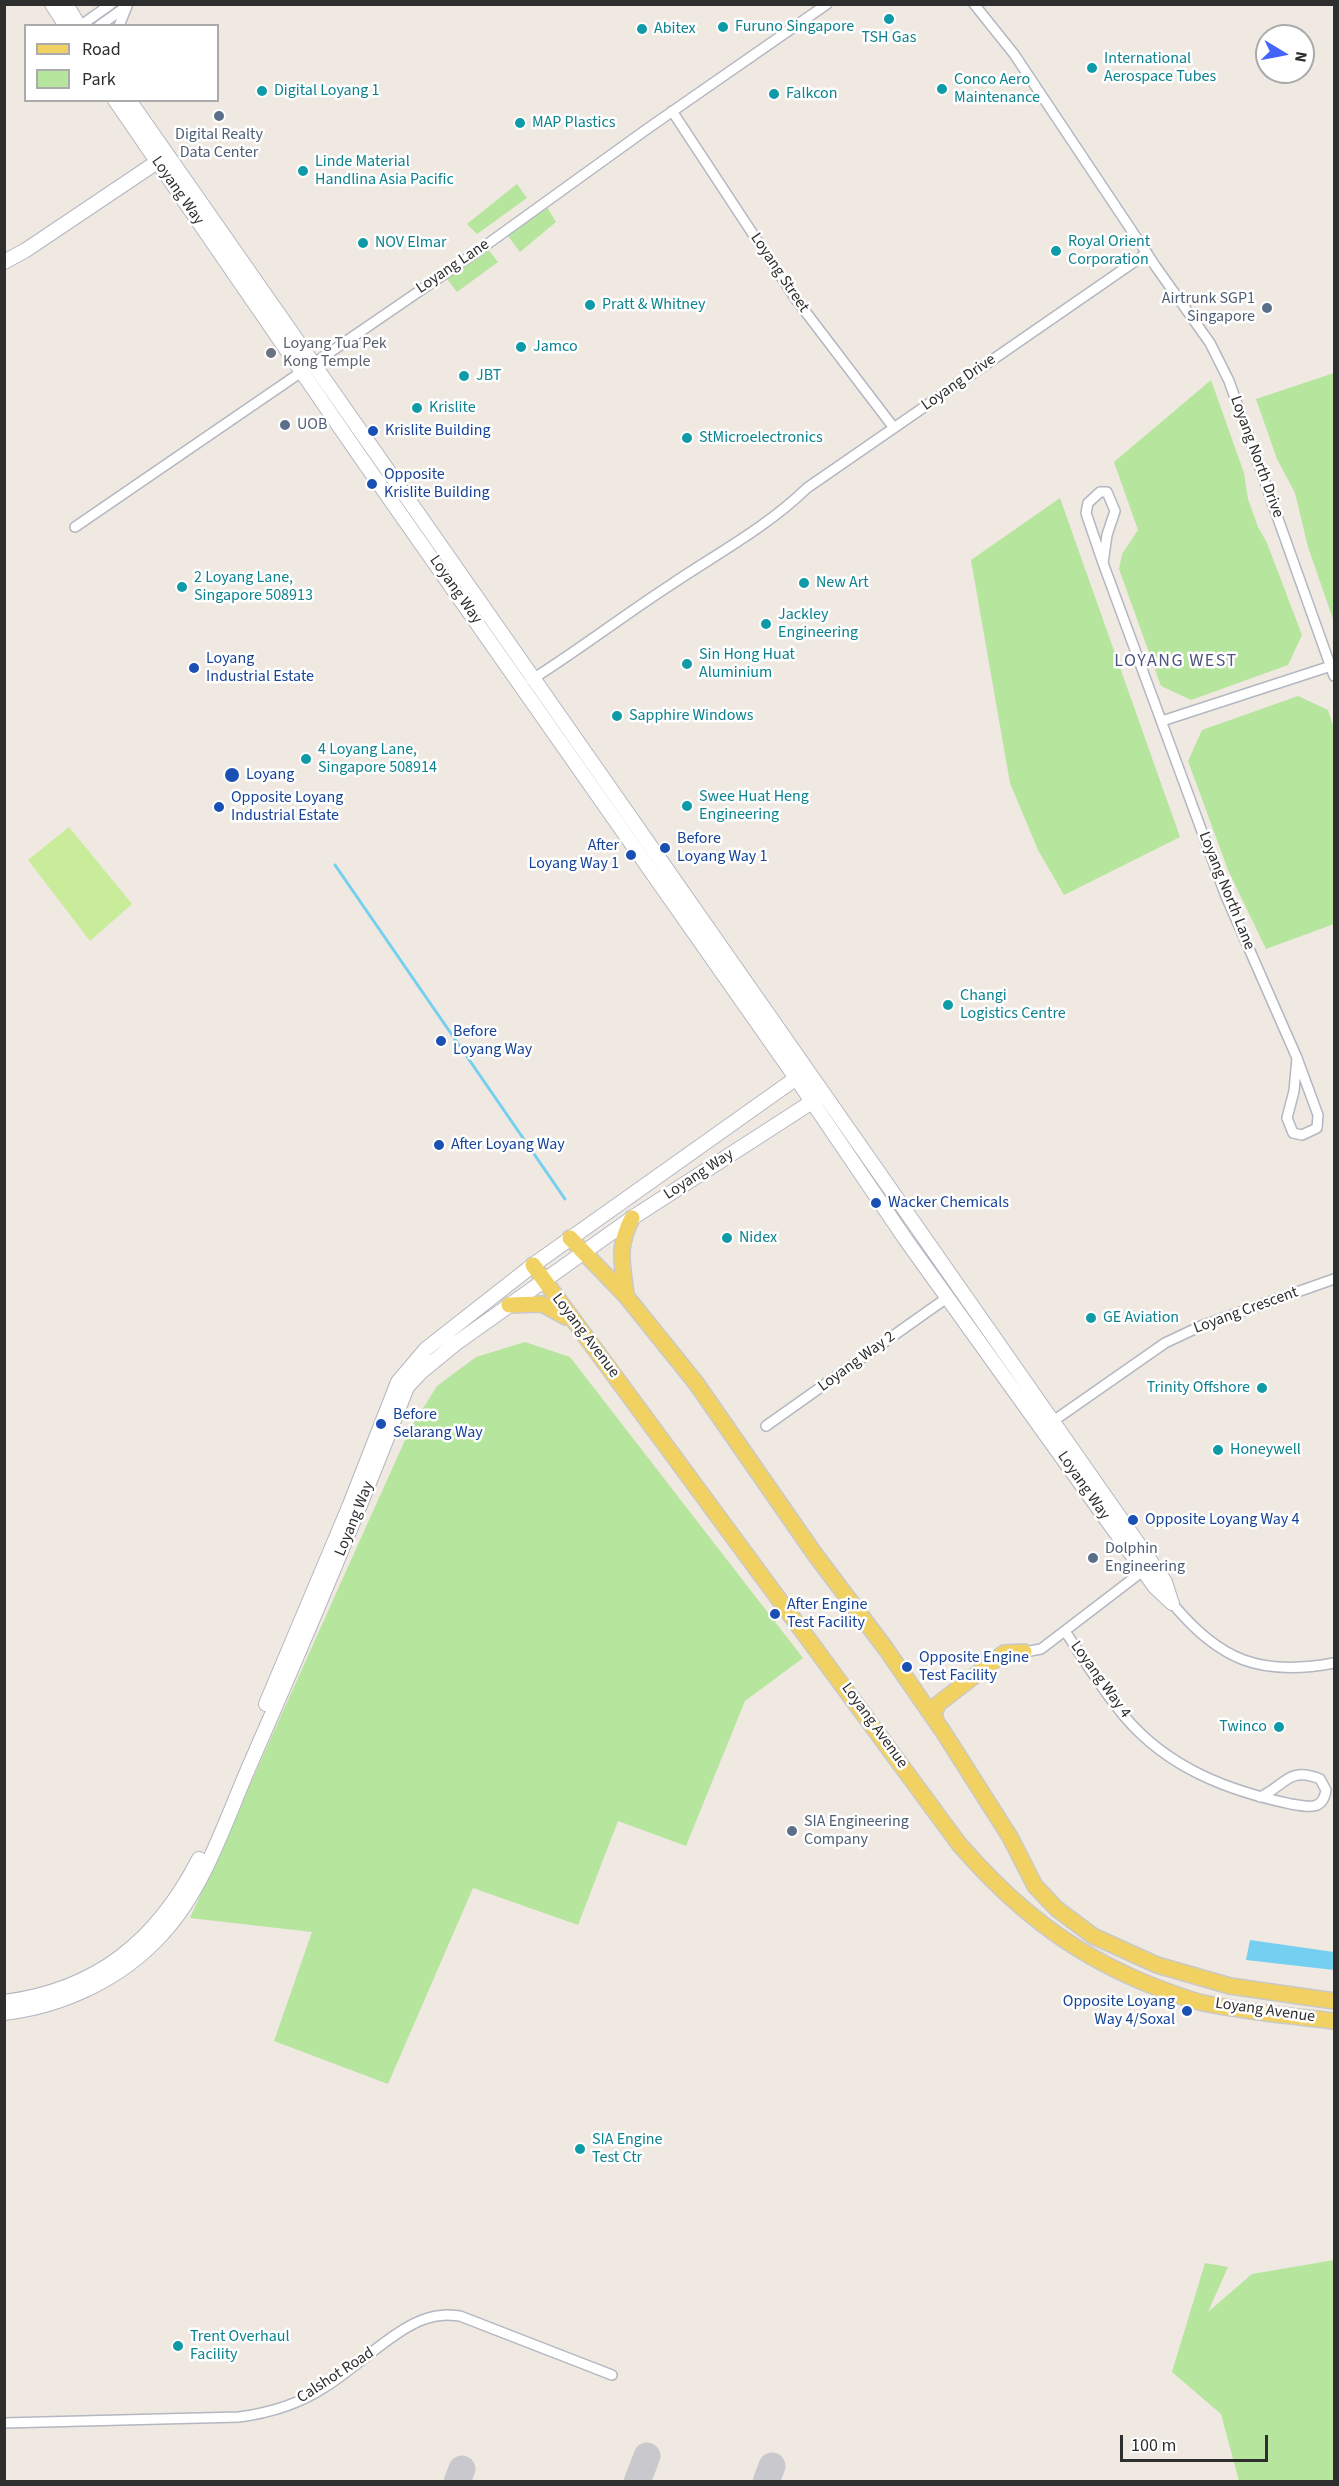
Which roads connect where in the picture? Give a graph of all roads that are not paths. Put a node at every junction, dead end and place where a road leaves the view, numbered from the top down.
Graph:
1 (52, 4) edge
2 (66, 4) edge
3 (111, 4) edge
4 (827, 4) edge
5 (974, 4) edge
6 (128, 5) edge
7 (65, 24) edge
8 (79, 24) edge
9 (83, 24) edge
10 (102, 24) edge
11 (120, 24) edge
12 (117, 102) edge
13 (130, 102) edge
14 (672, 111) junction
15 (162, 159) junction
16 (135, 177) junction
17 (171, 183) junction
18 (26, 250) junction
19 (1148, 253) junction
20 (4, 254) edge
21 (4, 262) edge
22 (307, 369) junction
23 (894, 428) junction
24 (75, 527) dead end
25 (1103, 563) junction
26 (1331, 666) junction
27 (1335, 676) edge
28 (527, 683) junction
29 (1162, 721) junction
30 (1297, 1058) junction
31 (801, 1075) junction
32 (818, 1099) junction
33 (632, 1218) junction
34 (570, 1238) junction
35 (584, 1253) junction
36 (532, 1265) junction
37 (1335, 1279) edge
38 (544, 1281) junction
39 (954, 1282) junction
40 (626, 1296) junction
41 (948, 1297) junction
42 (509, 1305) junction
43 (573, 1322) junction
44 (1046, 1425) junction
45 (766, 1426) dead end
46 (1145, 1555) junction
47 (1143, 1570) junction
48 (1161, 1576) junction
49 (1172, 1603) junction
50 (1065, 1631) junction
51 (1024, 1652) joint
52 (1335, 1663) edge
53 (936, 1721) junction
54 (1260, 1797) junction
55 (1335, 2001) edge
56 (4, 2002) edge
57 (4, 2013) edge
58 (1335, 2021) edge
59 (612, 2375) dead end
60 (4, 2423) edge

1 - 7 street
2 - 8 street
3 - 9 street
4 - 14 street, Loyang Lane
5 - 19 street
6 - 10 street
6 - 11 street
12 - 15 street, Loyang Way
13 - 15 street, Loyang Way
14 - 22 street, Loyang Lane
14 - 23 street, Loyang Street
15 - 16 street
15 - 17 street, Loyang Way
15 - 22 street, Loyang Way
16 - 17 street
16 - 18 street
17 - 22 street, Loyang Way
18 - 20 street
18 - 21 street
19 - 23 street, Loyang Drive
19 - 26 street, Loyang North Drive
22 - 24 street, Loyang Lane
22 - 28 street, Loyang Way
23 - 28 street, Loyang Drive
25 - 25 street, Loyang North Lane
25 - 29 street, Loyang North Lane
26 - 27 street, Loyang North Drive
26 - 29 street
28 - 31 street, Loyang Way
29 - 30 street, Loyang North Lane
30 - 30 street, Loyang North Lane
31 - 32 street, Loyang Way
31 - 34 street, Loyang Way
32 - 33 street, Loyang Way
32 - 39 street, Loyang Way
32 - 41 street, Loyang Way
33 - 35 street, Loyang Way
33 - 40 main road
34 - 35 main road, Loyang Avenue
34 - 36 street, Loyang Way
35 - 38 street, Loyang Way
35 - 40 main road, Loyang Avenue
36 - 38 main road, Loyang Avenue
36 - 56 street, Loyang Way
37 - 44 street, Loyang Crescent
38 - 42 street, Loyang Way
38 - 43 main road, Loyang Avenue
39 - 41 street
39 - 44 street, Loyang Way
40 - 53 main road, Loyang Avenue
41 - 44 street, Loyang Way
41 - 45 street, Loyang Way 2
42 - 43 main road
42 - 57 street, Loyang Way
43 - 58 main road, Loyang Avenue
44 - 46 street, Loyang Way
44 - 47 street, Loyang Way
46 - 47 street
46 - 48 street, Loyang Way
47 - 48 street
47 - 49 street, Loyang Way
47 - 50 street, Loyang Way 4
48 - 49 street, Loyang Way
49 - 52 street, Loyang Way
50 - 51 street, Loyang Way 4
50 - 54 street, Loyang Way 4
51 - 53 main road
53 - 55 main road, Loyang Avenue
54 - 54 street, Loyang Way 4
59 - 60 street, Calshot Road

